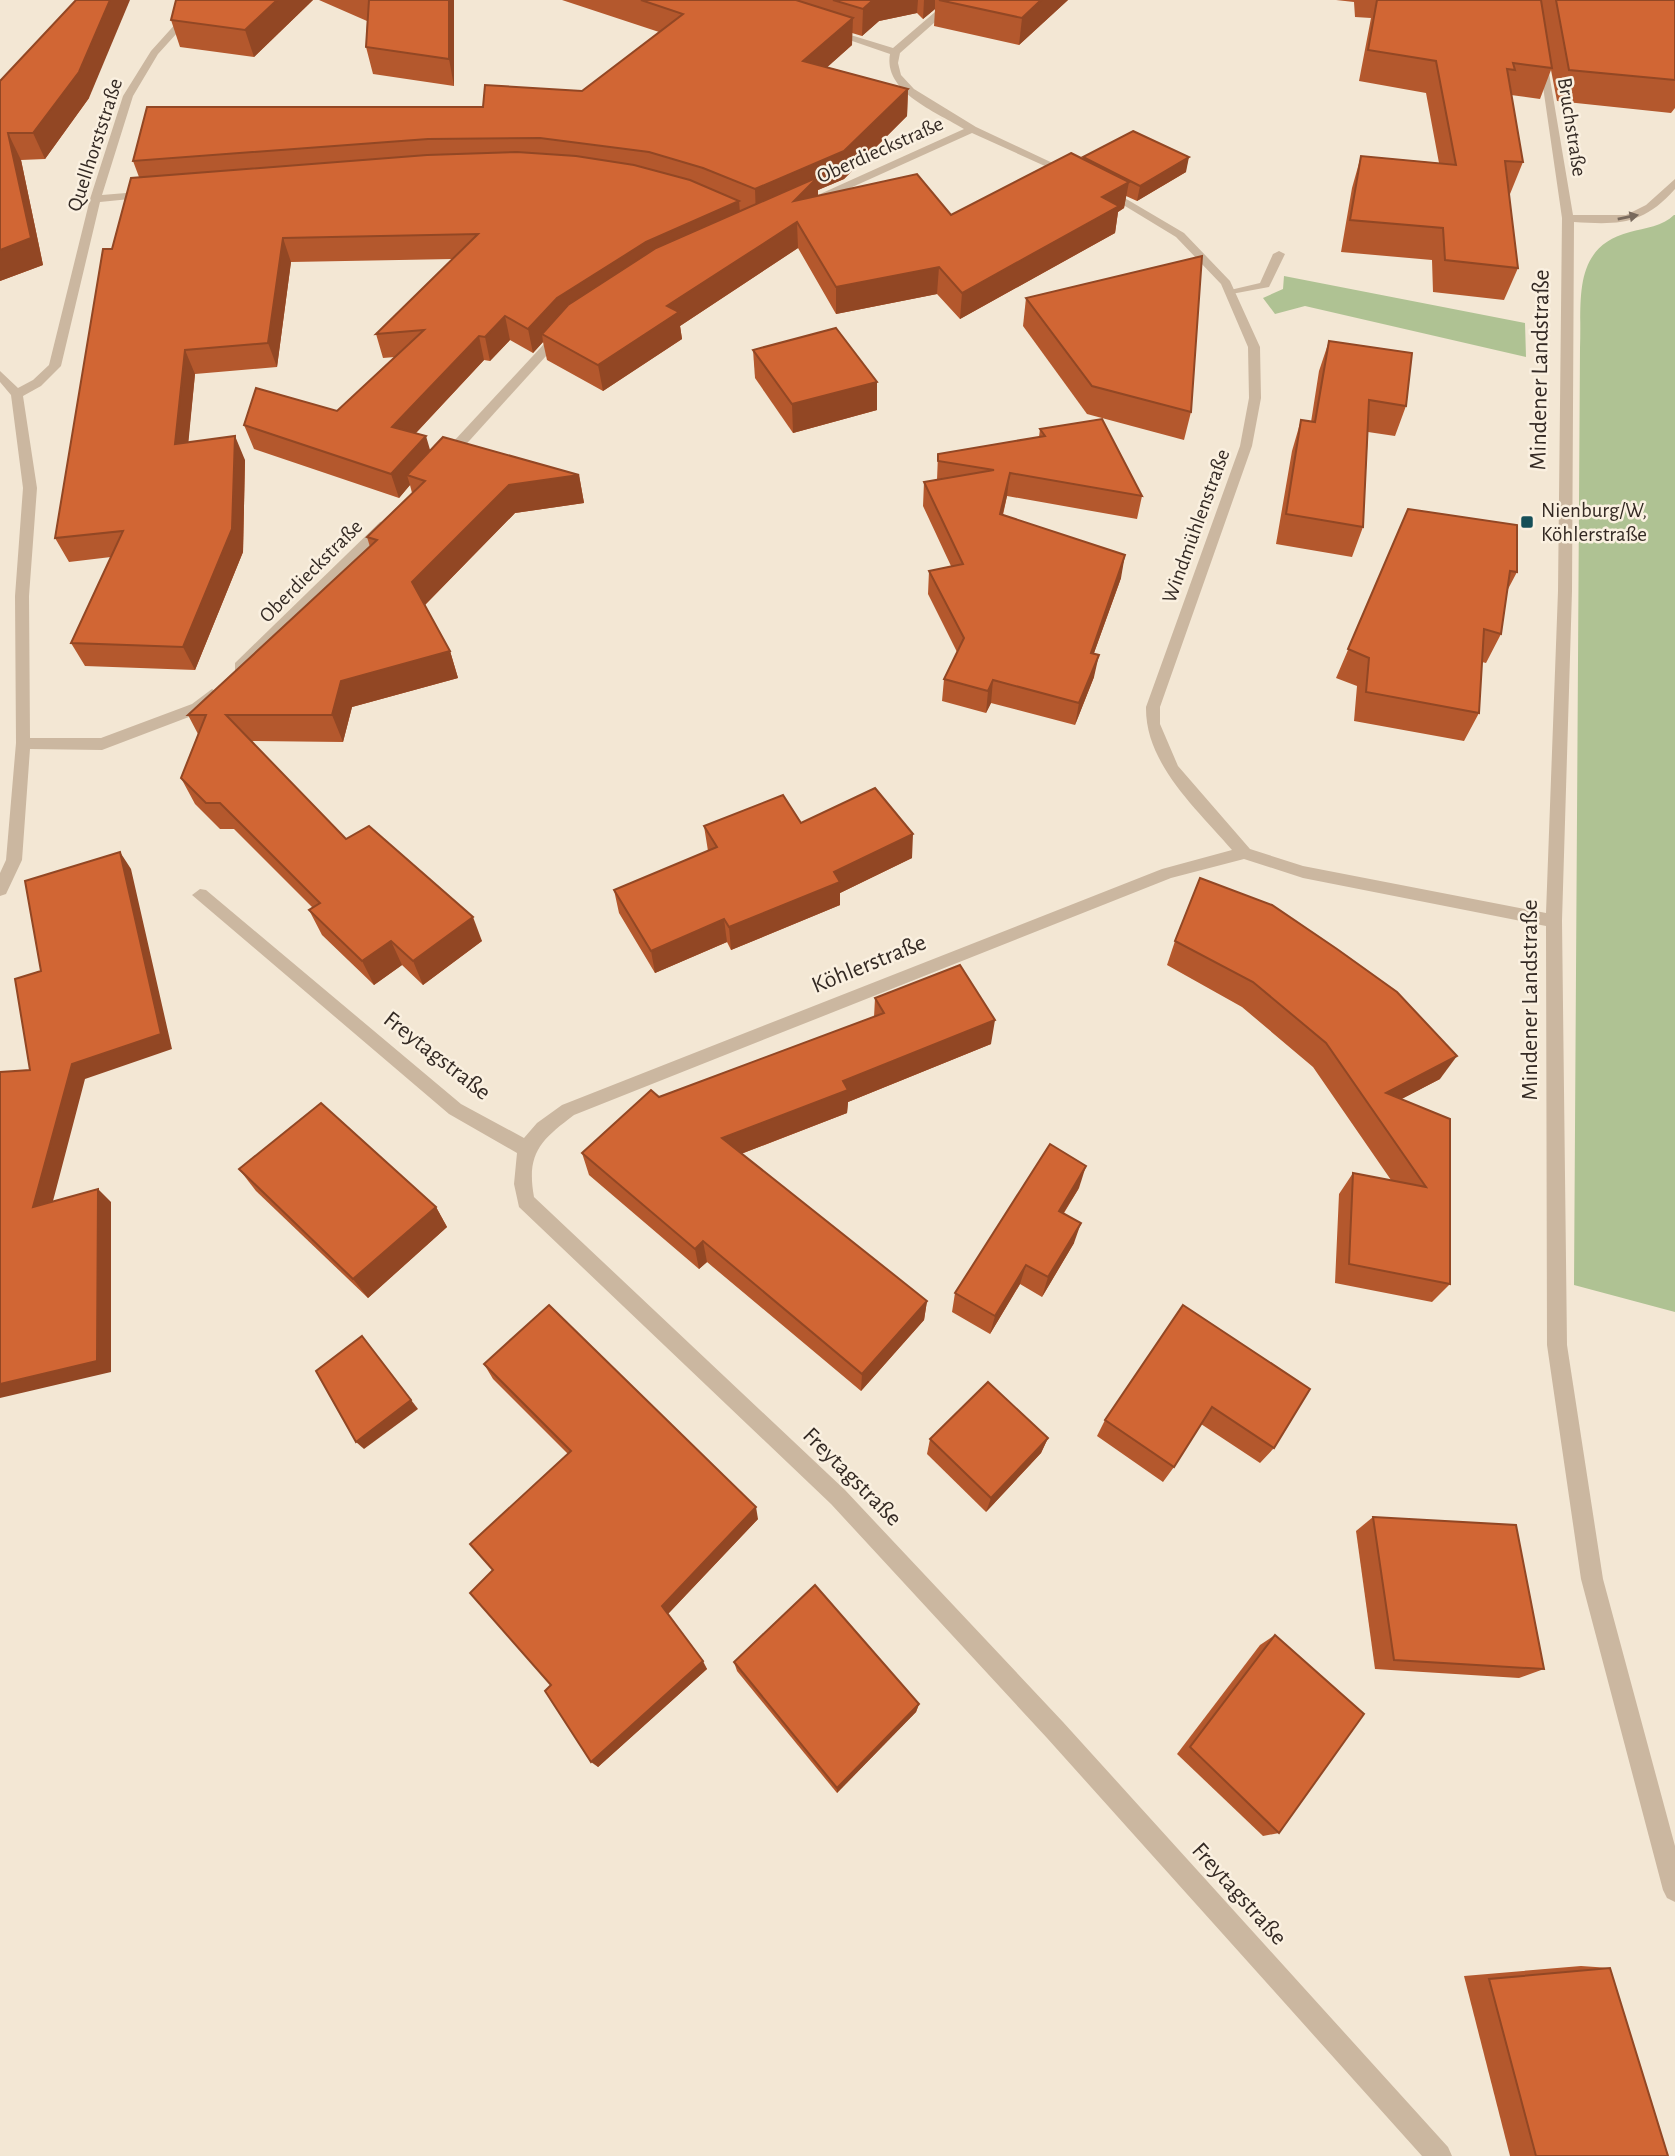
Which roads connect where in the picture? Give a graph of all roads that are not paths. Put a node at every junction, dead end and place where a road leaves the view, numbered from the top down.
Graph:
1 (201, 0) edge
2 (955, 0) edge
3 (817, 28) edge
4 (895, 52) junction
5 (1541, 55) edge
6 (972, 129) junction
7 (1085, 181) edge
8 (1675, 182) edge
9 (1098, 187) edge
10 (163, 193) edge
11 (94, 199) junction
12 (796, 209) edge
13 (1568, 218) junction
14 (1279, 254) dead end
15 (1230, 293) junction
16 (566, 327) edge
17 (0, 375) edge
18 (17, 394) junction
19 (437, 468) edge
20 (391, 518) edge
21 (23, 743) junction
22 (1244, 853) junction
23 (0, 890) edge
24 (200, 895) dead end
25 (1555, 921) junction
26 (527, 1149) junction
27 (1675, 1890) edge
28 (1439, 2156) edge

1 - 11 street, Quellhorststraße
2 - 4 street
3 - 4 street
4 - 6 street
5 - 13 street, Bruchstraße
6 - 7 street
6 - 12 street, Oberdieckstraße
13 -> 8 street
9 - 15 street, Windmühlenstraße
10 - 11 street
11 - 18 street, Quellhorststraße
13 - 25 street, Mindener Landstraße
14 - 15 street
15 - 22 street, Windmühlenstraße
16 - 19 street
17 - 18 street
18 - 21 street
20 - 21 street, Oberdieckstraße
21 - 23 street
22 - 25 street
22 - 26 street, Köhlerstraße
24 - 26 street, Freytagstraße
25 - 27 street, Mindener Landstraße
26 - 28 street, Freytagstraße

